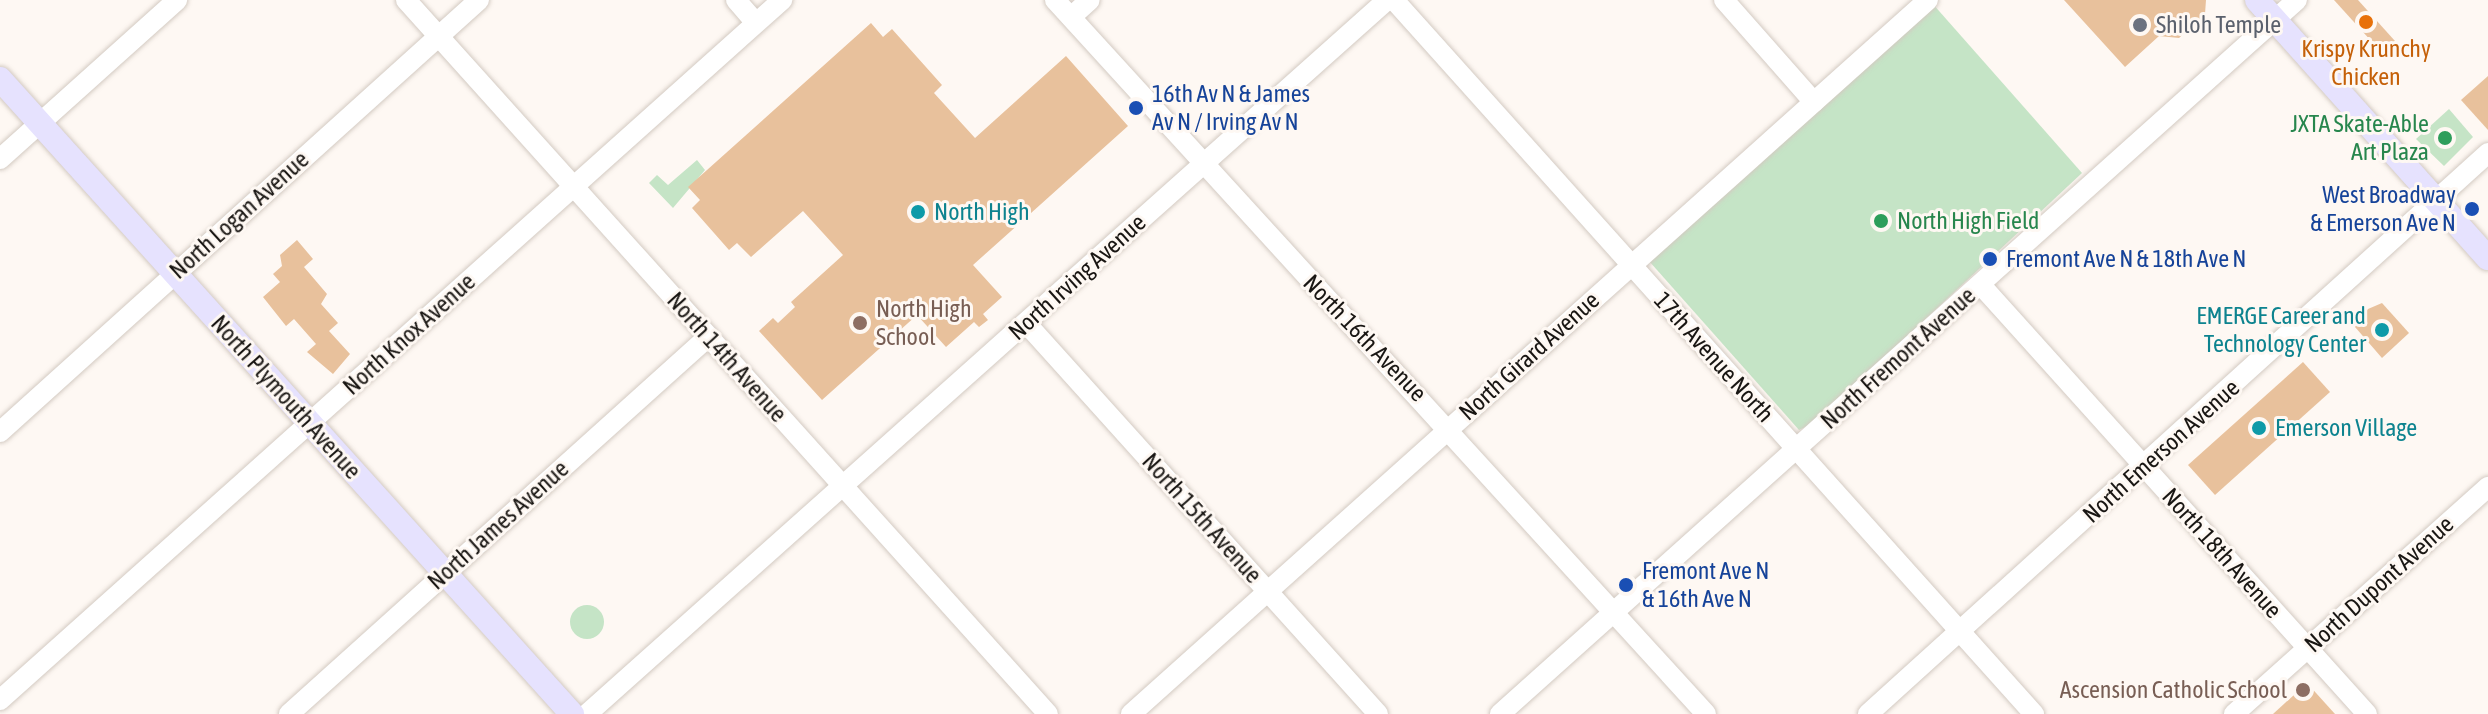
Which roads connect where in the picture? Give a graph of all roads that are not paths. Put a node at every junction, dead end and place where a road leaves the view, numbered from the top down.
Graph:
1 (177, 0) edge
2 (406, 0) edge
3 (479, 0) edge
4 (736, 0) edge
5 (782, 0) edge
6 (1055, 0) edge
7 (1090, 0) edge
8 (1387, 0) edge
9 (1394, 0) edge
10 (1724, 0) edge
11 (1928, 0) edge
12 (2257, 0) edge
13 (2297, 0) edge
14 (1071, 17) junction
15 (2275, 20) junction
16 (756, 23) junction
17 (438, 36) junction
18 (0, 79) edge
19 (1814, 102) junction
20 (40, 123) junction
21 (2488, 153) edge
22 (0, 159) edge
23 (1202, 164) junction
24 (573, 187) junction
25 (2436, 200) junction
26 (2488, 258) edge
27 (1631, 265) junction
28 (175, 273) junction
29 (1981, 285) junction
30 (1026, 323) junction
31 (708, 337) junction
32 (309, 423) junction
33 (1449, 427) junction
34 (0, 432) edge
35 (1795, 447) junction
36 (2145, 467) junction
37 (2488, 487) edge
38 (844, 489) junction
39 (444, 572) junction
40 (1267, 591) junction
41 (1612, 609) junction
42 (1959, 632) junction
43 (2307, 648) junction
44 (2, 695) edge
45 (289, 714) edge
46 (572, 714) edge
47 (587, 714) edge
48 (1048, 714) edge
49 (1131, 714) edge
50 (1378, 714) edge
51 (1500, 714) edge
52 (1706, 714) edge
53 (1868, 714) edge
54 (2034, 714) edge
55 (2234, 714) edge
56 (2367, 714) edge

1 - 20 street
2 - 17 street, North 14th Avenue
3 - 17 street, North Logan Avenue
4 - 16 street
5 - 16 street, North Knox Avenue
6 - 14 street, North 16th Avenue
7 - 14 street
8 - 23 street, North Irving Avenue
9 - 27 street, 17th Avenue North
10 - 19 street
11 - 19 street, North Girard Avenue
12 - 15 main road
13 - 15 street, North Fremont Avenue
14 - 23 street, North 16th Avenue
15 - 25 main road
15 - 29 street, North Fremont Avenue
16 - 24 street, North Knox Avenue
17 - 24 street, North 14th Avenue
17 - 28 street, North Logan Avenue
18 - 20 main road, North Plymouth Avenue
19 - 27 street, North Girard Avenue
20 - 22 street
20 - 28 main road, North Plymouth Avenue
21 - 25 street, North Emerson Avenue
23 - 30 street, North Irving Avenue
23 - 33 street, North 16th Avenue
24 - 31 street, North 14th Avenue
24 - 32 street, North Knox Avenue
25 - 26 main road
25 - 36 street, North Emerson Avenue
27 - 33 street, North Girard Avenue
27 - 35 street, 17th Avenue North
28 - 32 main road, North Plymouth Avenue
28 - 34 street, North Logan Avenue
29 - 35 street, North Fremont Avenue
29 - 36 street, North 18th Avenue
30 - 38 street, North Irving Avenue
30 - 40 street, North 15th Avenue
31 - 38 street, North 14th Avenue
31 - 39 street, North James Avenue
32 - 39 main road, North Plymouth Avenue
32 - 44 street, North Knox Avenue
33 - 40 street, North Girard Avenue
33 - 41 street, North 16th Avenue
35 - 41 street, North Fremont Avenue
35 - 42 street, 17th Avenue North
36 - 42 street, North Emerson Avenue
36 - 43 street, North 18th Avenue
37 - 43 street, North Dupont Avenue
38 - 47 street, North Irving Avenue
38 - 48 street, North 14th Avenue
39 - 45 street, North James Avenue
39 - 46 main road, North Plymouth Avenue
40 - 49 street, North Girard Avenue
40 - 50 street, North 15th Avenue
41 - 51 street, North Fremont Avenue
41 - 52 street, North 16th Avenue
42 - 53 street, North Emerson Avenue
42 - 54 street, 17th Avenue North
43 - 55 street, North Dupont Avenue
43 - 56 street, North 18th Avenue

